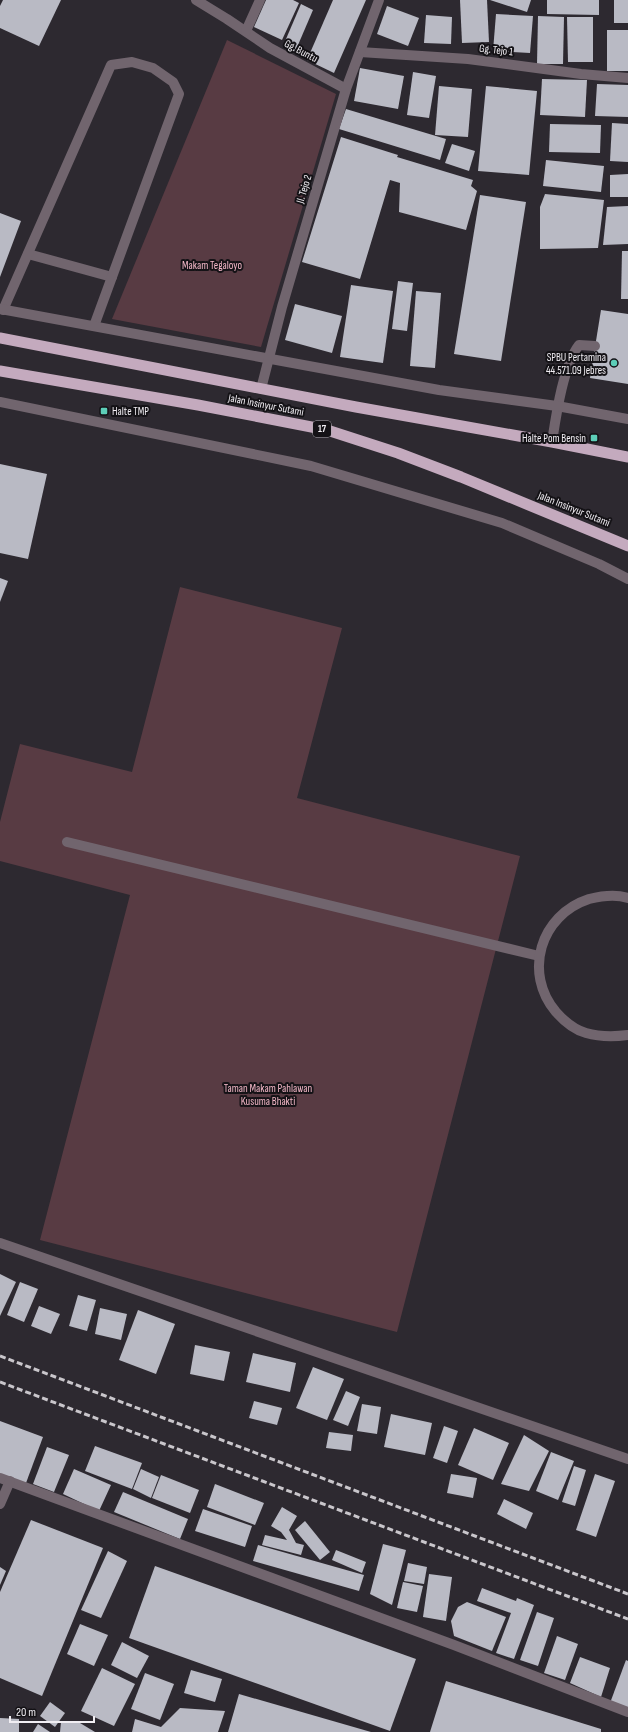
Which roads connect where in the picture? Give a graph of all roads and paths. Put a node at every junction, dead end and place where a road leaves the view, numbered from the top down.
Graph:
1 (196, 0) edge
2 (260, 0) edge
3 (379, 0) edge
4 (246, 31) junction
5 (360, 52) junction
6 (628, 78) edge
7 (346, 89) junction
8 (28, 254) junction
9 (112, 278) junction
10 (2, 309) edge
11 (94, 326) junction
12 (0, 338) edge
13 (595, 346) dead end
14 (268, 358) junction
15 (0, 371) edge
16 (261, 388) junction
17 (0, 402) edge
18 (557, 406) junction
19 (628, 419) edge
20 (552, 442) junction
21 (628, 458) edge
22 (628, 546) edge
23 (628, 579) edge
24 (67, 842) dead end
25 (628, 898) edge
26 (539, 956) junction
27 (628, 1035) edge
28 (0, 1243) edge
29 (628, 1459) edge
30 (5, 1479) edge
31 (0, 1504) edge
32 (628, 1712) edge

1 - 4 street, Gg. Buntu
2 - 4 street
3 - 5 street, Jl. Tejo 2
4 - 7 street, Gg. Buntu
5 - 6 street, Gg. Tejo 1
5 - 7 street, Jl. Tejo 2
7 - 14 street, Jl. Tejo 2
8 - 9 street
8 - 9 street
8 - 10 street
9 - 11 street
10 - 11 street
11 - 14 street
12 - 16 highway, Jalan Insinyur Sutami
13 - 18 street
14 - 16 street, Jl. Tejo 2
14 - 18 street
15 - 22 highway, Jalan Insinyur Sutami / 17
16 - 20 highway, Jalan Insinyur Sutami
17 - 23 street
18 - 19 street
18 - 20 street
20 - 21 highway, Jalan Insinyur Sutami
24 - 26 street
25 - 26 street
26 - 27 street
28 - 29 street
30 - 31 street
30 - 32 street

